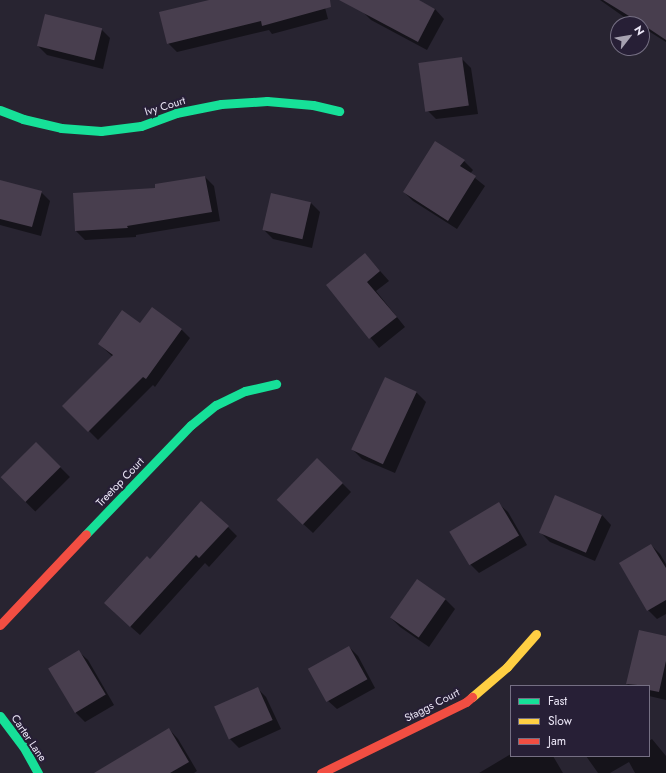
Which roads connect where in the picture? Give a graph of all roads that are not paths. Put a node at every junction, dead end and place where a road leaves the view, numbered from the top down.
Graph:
1 (0, 110) edge
2 (339, 111) dead end
3 (276, 384) dead end
4 (0, 625) edge
5 (536, 634) dead end
6 (0, 716) edge
7 (38, 773) edge
8 (321, 773) edge

1 - 2 street, Ivy Court
3 - 4 street, Treetop Court
5 - 8 street, Staggs Court
6 - 7 street, Carter Lane

